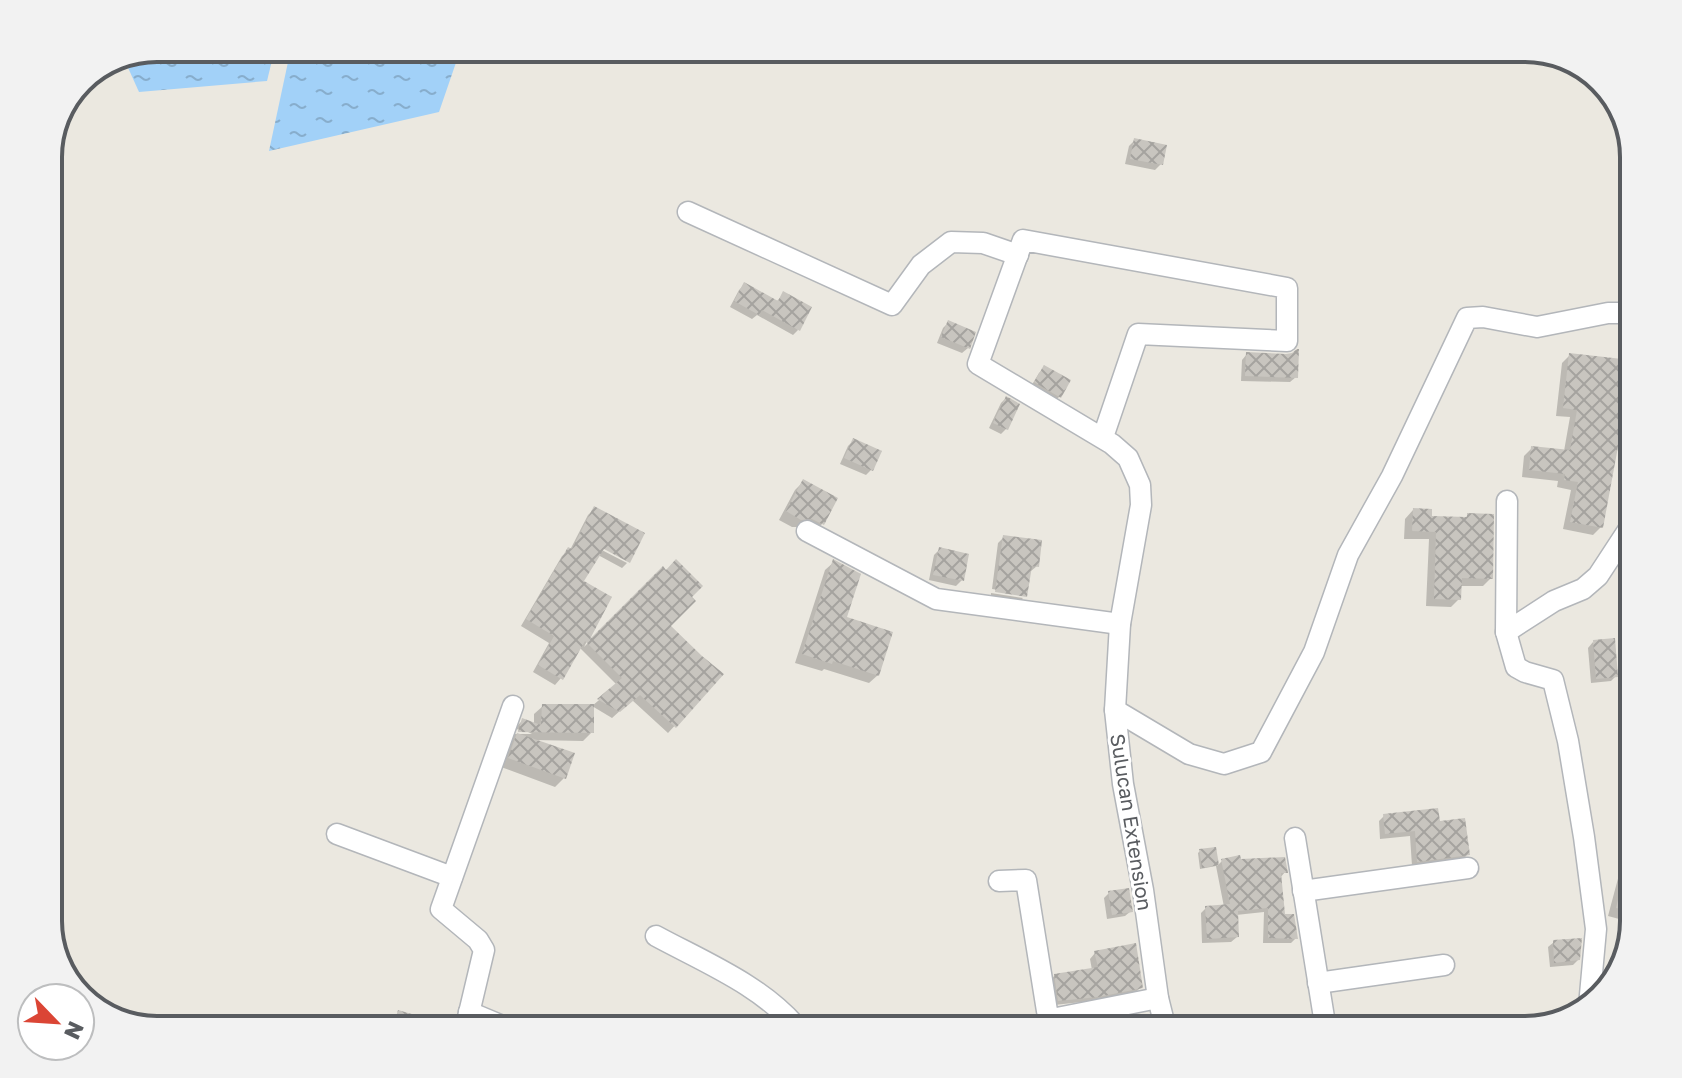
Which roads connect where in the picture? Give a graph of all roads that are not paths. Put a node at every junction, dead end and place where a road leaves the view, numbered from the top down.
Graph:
1 (688, 212) dead end
2 (1018, 255) junction
3 (1620, 313) edge
4 (1103, 437) junction
5 (1507, 501) dead end
6 (807, 531) dead end
7 (1620, 542) edge
8 (1120, 624) junction
9 (1506, 632) junction
10 (513, 706) dead end
11 (1115, 710) junction
12 (337, 834) dead end
13 (1295, 838) dead end
14 (1468, 868) dead end
15 (452, 877) junction
16 (999, 881) dead end
17 (1303, 891) junction
18 (656, 936) dead end
19 (1444, 965) dead end
20 (1318, 983) junction
21 (1590, 990) edge
22 (1158, 998) junction
23 (468, 1016) edge
24 (788, 1016) edge
25 (1049, 1016) edge
26 (1085, 1016) edge
27 (1162, 1016) edge
28 (1324, 1016) edge

1 - 2 street
2 - 4 street, Sulucan Extension
2 - 4 street
3 - 11 street
4 - 8 street, Sulucan Extension
5 - 9 street
6 - 8 street
7 - 9 street
8 - 11 street, Sulucan Extension
9 - 21 street
10 - 15 street
11 - 22 street, Sulucan Extension
12 - 15 street
13 - 17 street
14 - 17 street
15 - 23 street
16 - 25 street
17 - 20 street
18 - 24 street
19 - 20 street
20 - 28 street
22 - 26 street
22 - 27 street, Sulucan Extension

